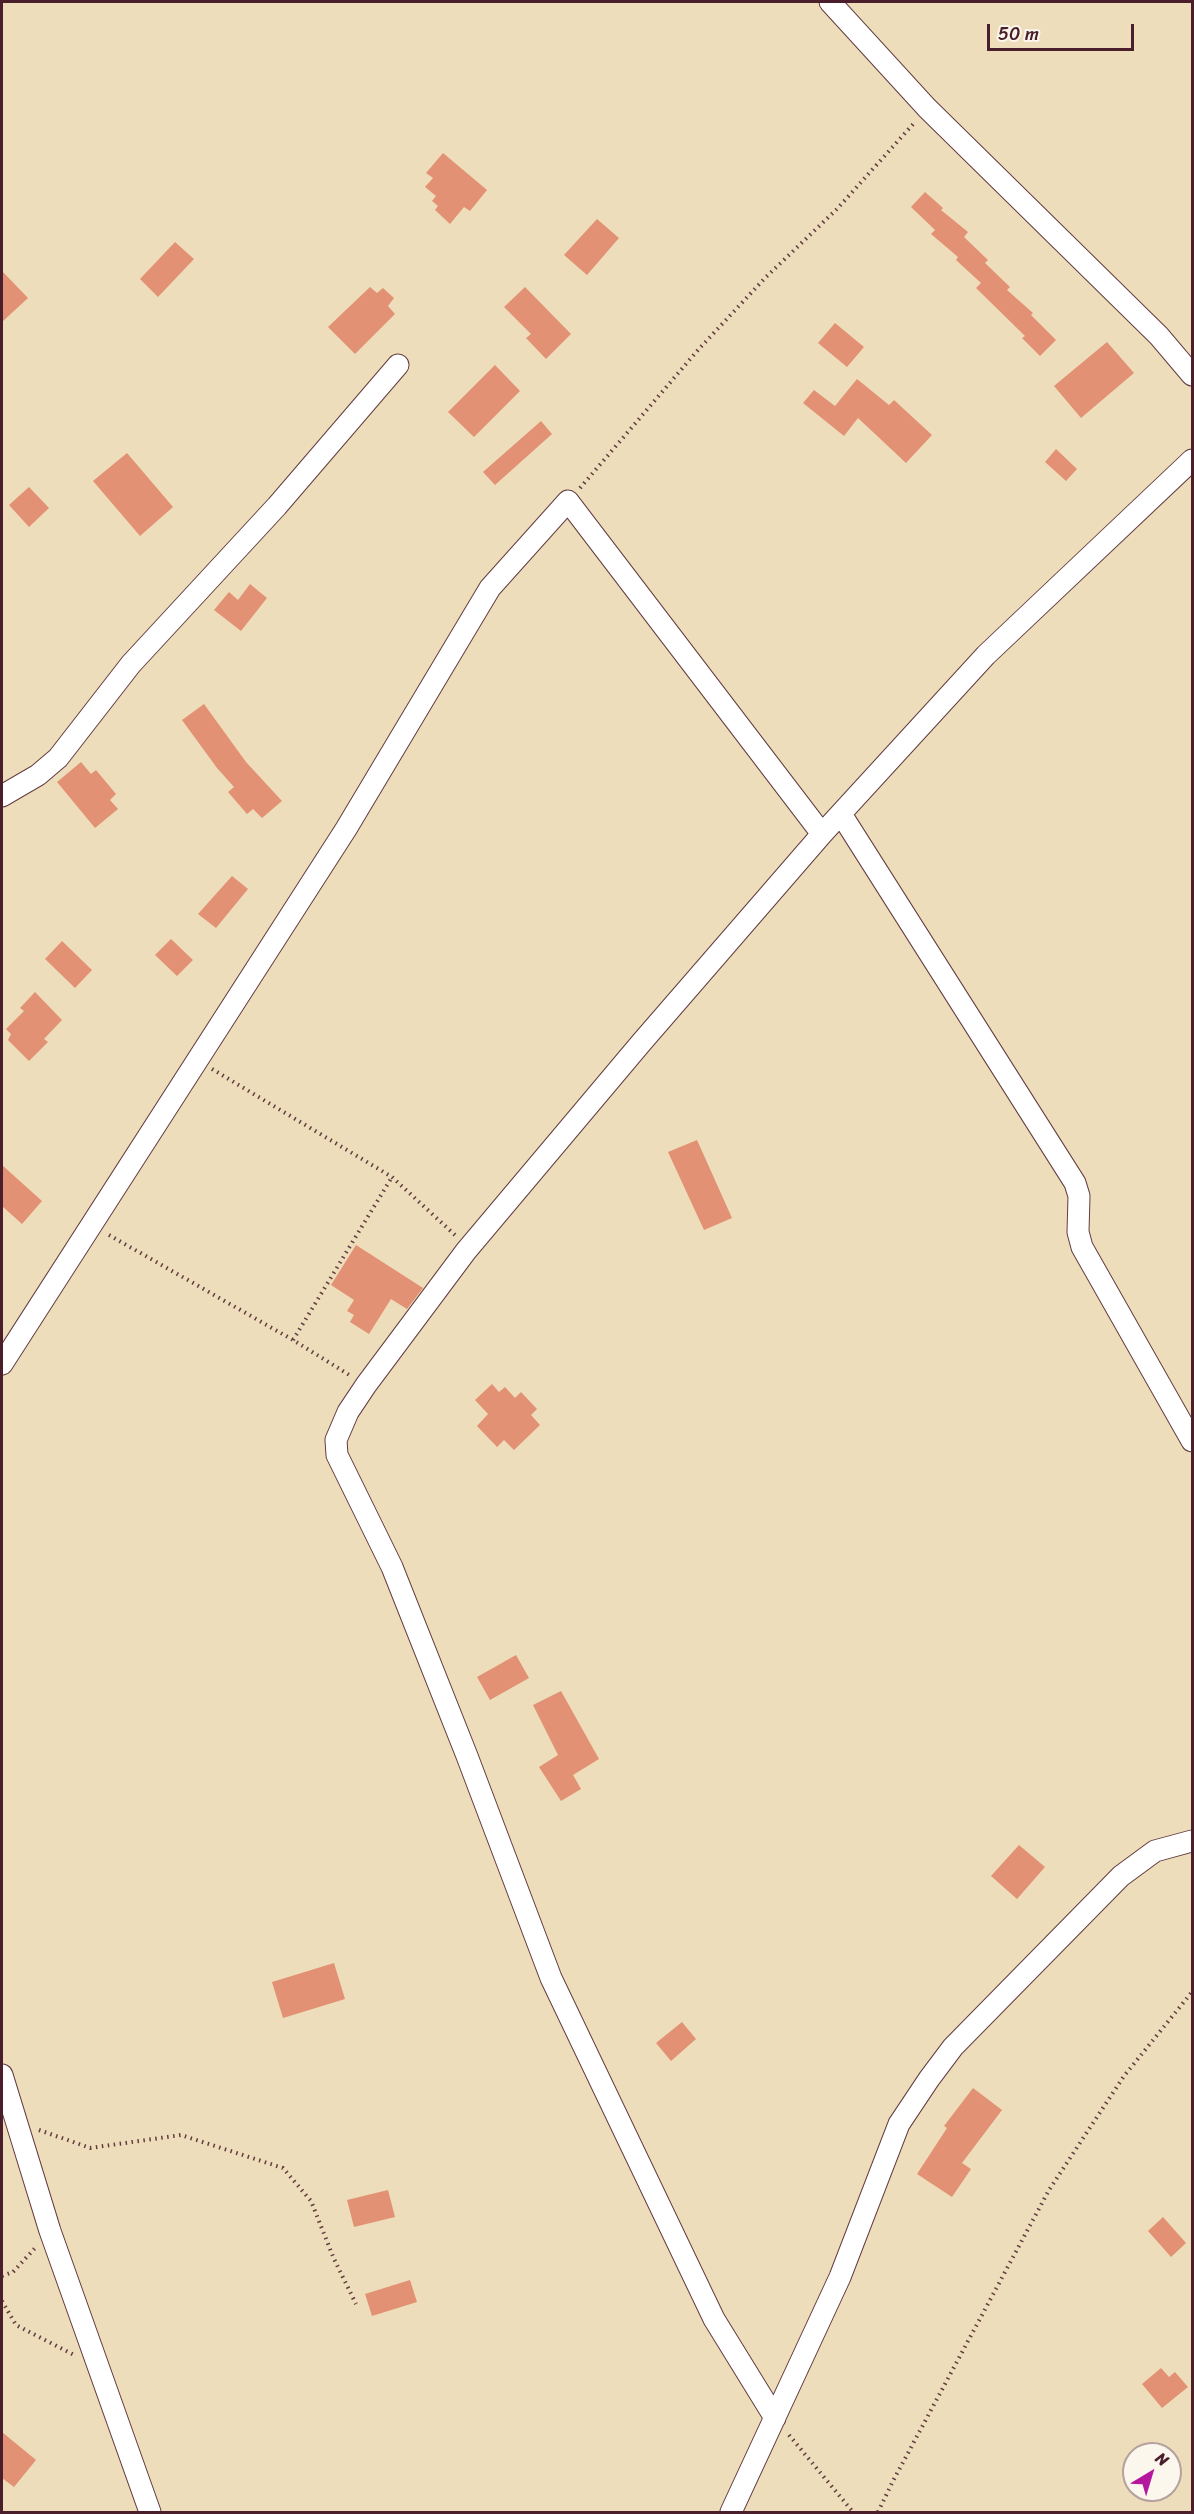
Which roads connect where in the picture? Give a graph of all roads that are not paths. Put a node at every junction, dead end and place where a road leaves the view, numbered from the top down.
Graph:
1 (830, 2) edge
2 (398, 365) dead end
3 (1192, 375) edge
4 (1192, 459) edge
5 (2, 796) edge
6 (842, 814) junction
7 (822, 834) junction
8 (2, 1364) edge
9 (1192, 1441) edge
10 (1192, 1842) edge
11 (2, 2075) edge
12 (775, 2418) junction
13 (150, 2512) edge
14 (731, 2512) edge

1 - 3 street
2 - 5 street
4 - 6 street
6 - 7 street
6 - 9 street
7 - 8 street
7 - 12 street
10 - 12 street
11 - 13 street
12 - 14 street

